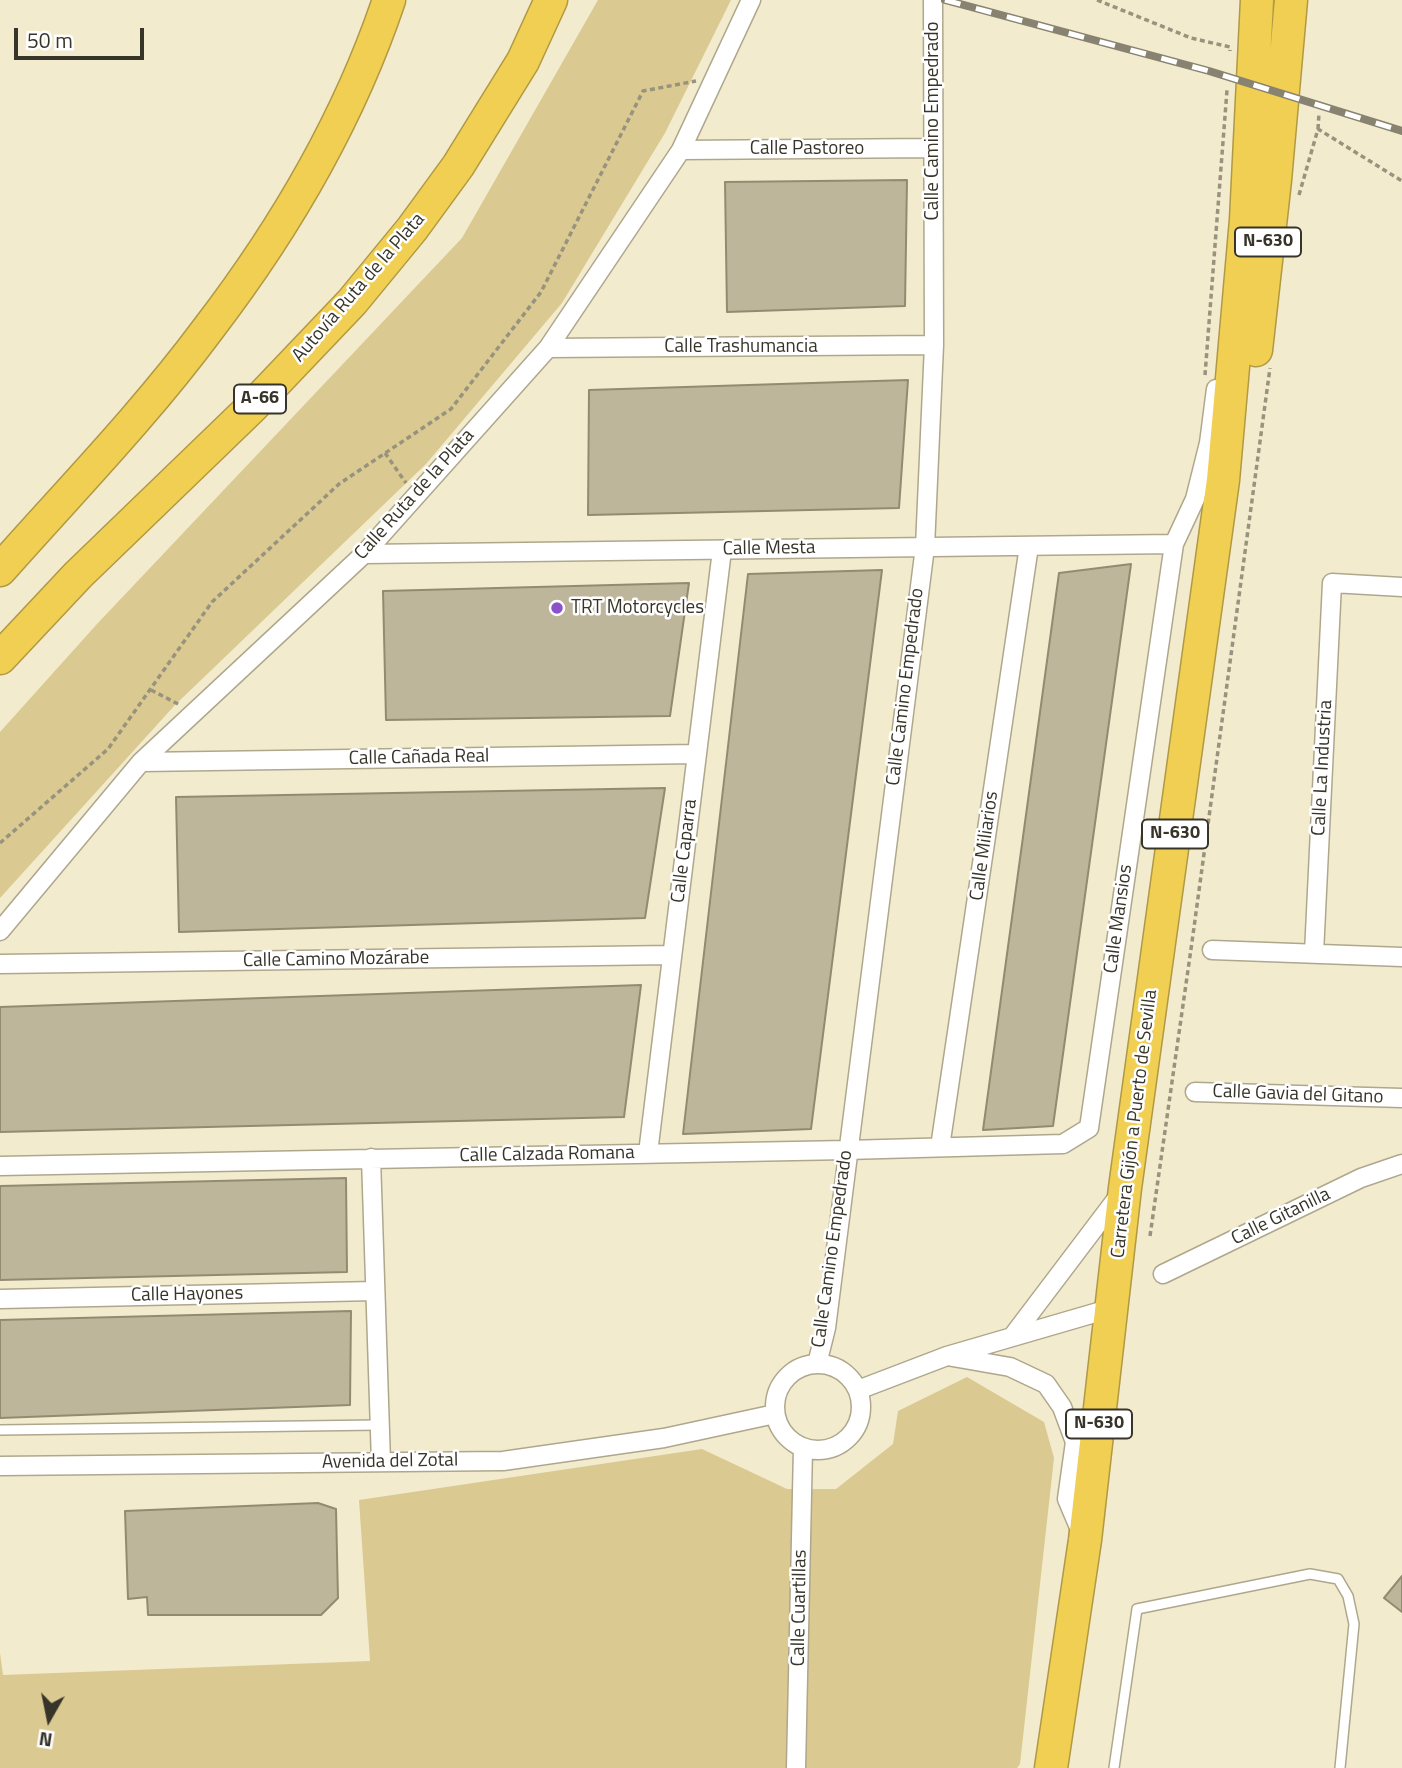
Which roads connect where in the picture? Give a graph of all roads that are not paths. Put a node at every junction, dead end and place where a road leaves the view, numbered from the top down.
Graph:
1 (388, 0) edge
2 (551, 0) edge
3 (562, 0) edge
4 (751, 0) edge
5 (1257, 0) edge
6 (1291, 0) edge
7 (933, 3) edge
8 (523, 61) junction
9 (933, 148) junction
10 (681, 150) junction
11 (1238, 316) junction
12 (934, 345) junction
13 (548, 348) junction
14 (1223, 480) junction
15 (1174, 544) junction
16 (1030, 546) junction
17 (925, 547) junction
18 (722, 550) junction
19 (364, 554) junction
20 (0, 570) edge
21 (1402, 587) edge
22 (0, 658) edge
23 (696, 754) junction
24 (141, 762) junction
25 (0, 931) edge
26 (1212, 950) dead end
27 (1314, 953) junction
28 (672, 955) junction
29 (1402, 957) edge
30 (0, 964) edge
31 (1195, 1092) dead end
32 (1402, 1098) edge
33 (1088, 1128) joint
34 (940, 1147) junction
35 (847, 1150) junction
36 (648, 1153) junction
37 (371, 1158) junction
38 (1402, 1164) edge
39 (0, 1166) edge
40 (1125, 1188) junction
41 (1163, 1274) dead end
42 (375, 1291) junction
43 (0, 1299) edge
44 (1112, 1308) junction
45 (1012, 1337) junction
46 (947, 1356) junction
47 (817, 1364) junction
48 (858, 1390) junction
49 (775, 1414) junction
50 (379, 1425) junction
51 (0, 1430) edge
52 (803, 1448) junction
53 (381, 1462) junction
54 (0, 1466) edge
55 (1085, 1540) junction
56 (1067, 1659) junction
57 (796, 1768) edge
58 (1035, 1768) edge
59 (1051, 1768) edge
60 (1114, 1768) edge
61 (1340, 1768) edge

1 - 20 highway
2 - 8 highway, Autovía Ruta de la Plata / A-66
3 - 8 highway
4 - 10 street, Calle Ruta de la Plata
5 - 11 highway, Carretera Gijón a Puerto de Sevilla
6 - 14 highway, Carretera Gijón a Puerto de Sevilla / N-630
7 - 9 street, Calle Camino Empedrado
8 - 22 highway, Autovía Ruta de la Plata / A-66
9 - 10 street, Calle Pastoreo
9 - 12 street, Calle Camino Empedrado
10 - 13 street, Calle Ruta de la Plata
11 - 14 highway, Carretera Gijón a Puerto de Sevilla / N-630
11 - 15 street, Calle Mansios
12 - 13 street, Calle Trashumancia
12 - 17 street, Calle Camino Empedrado
13 - 19 street, Calle Ruta de la Plata
14 - 40 highway, Carretera Gijón a Puerto de Sevilla / N-630
15 - 16 street, Calle Mesta
15 - 33 street, Calle Mansios
16 - 17 street, Calle Mesta
16 - 34 street, Calle Miliarios
17 - 18 street, Calle Mesta
17 - 35 street, Calle Camino Empedrado
18 - 19 street, Calle Mesta
18 - 23 street, Calle Caparra
19 - 24 street, Calle Ruta de la Plata
21 - 27 street, Calle La Industria
23 - 24 street, Calle Cañada Real
23 - 28 street, Calle Caparra
24 - 25 street, Calle Ruta de la Plata
26 - 27 street
27 - 29 street
28 - 30 street, Calle Camino Mozárabe
28 - 36 street, Calle Caparra
31 - 32 street, Calle Gavia del Gitano
33 - 34 street, Calle Calzada Romana
34 - 35 street, Calle Calzada Romana
35 - 36 street, Calle Calzada Romana
35 - 47 street, Calle Camino Empedrado
36 - 37 street, Calle Calzada Romana
37 - 39 street, Calle Calzada Romana
37 - 42 street
38 - 41 street, Calle Gitanilla
40 - 44 highway, Carretera Gijón a Puerto de Sevilla / N-630
40 - 45 street
42 - 43 street, Calle Hayones
42 - 50 street
44 - 45 street
44 - 55 highway, Carretera Gijón a Puerto de Sevilla / N-630
45 - 46 street
46 - 48 street
46 - 55 street
47 - 48 street
47 - 49 street
48 - 52 street
49 - 52 street
49 - 53 street, Avenida del Zotal
50 - 51 lane
50 - 53 street
52 - 57 street, Calle Cuartillas
53 - 54 street, Avenida del Zotal
55 - 56 highway, Carretera Gijón a Puerto de Sevilla / N-630
56 - 58 street
56 - 59 highway, Carretera Gijón a Puerto de Sevilla / N-630
60 - 61 lane

